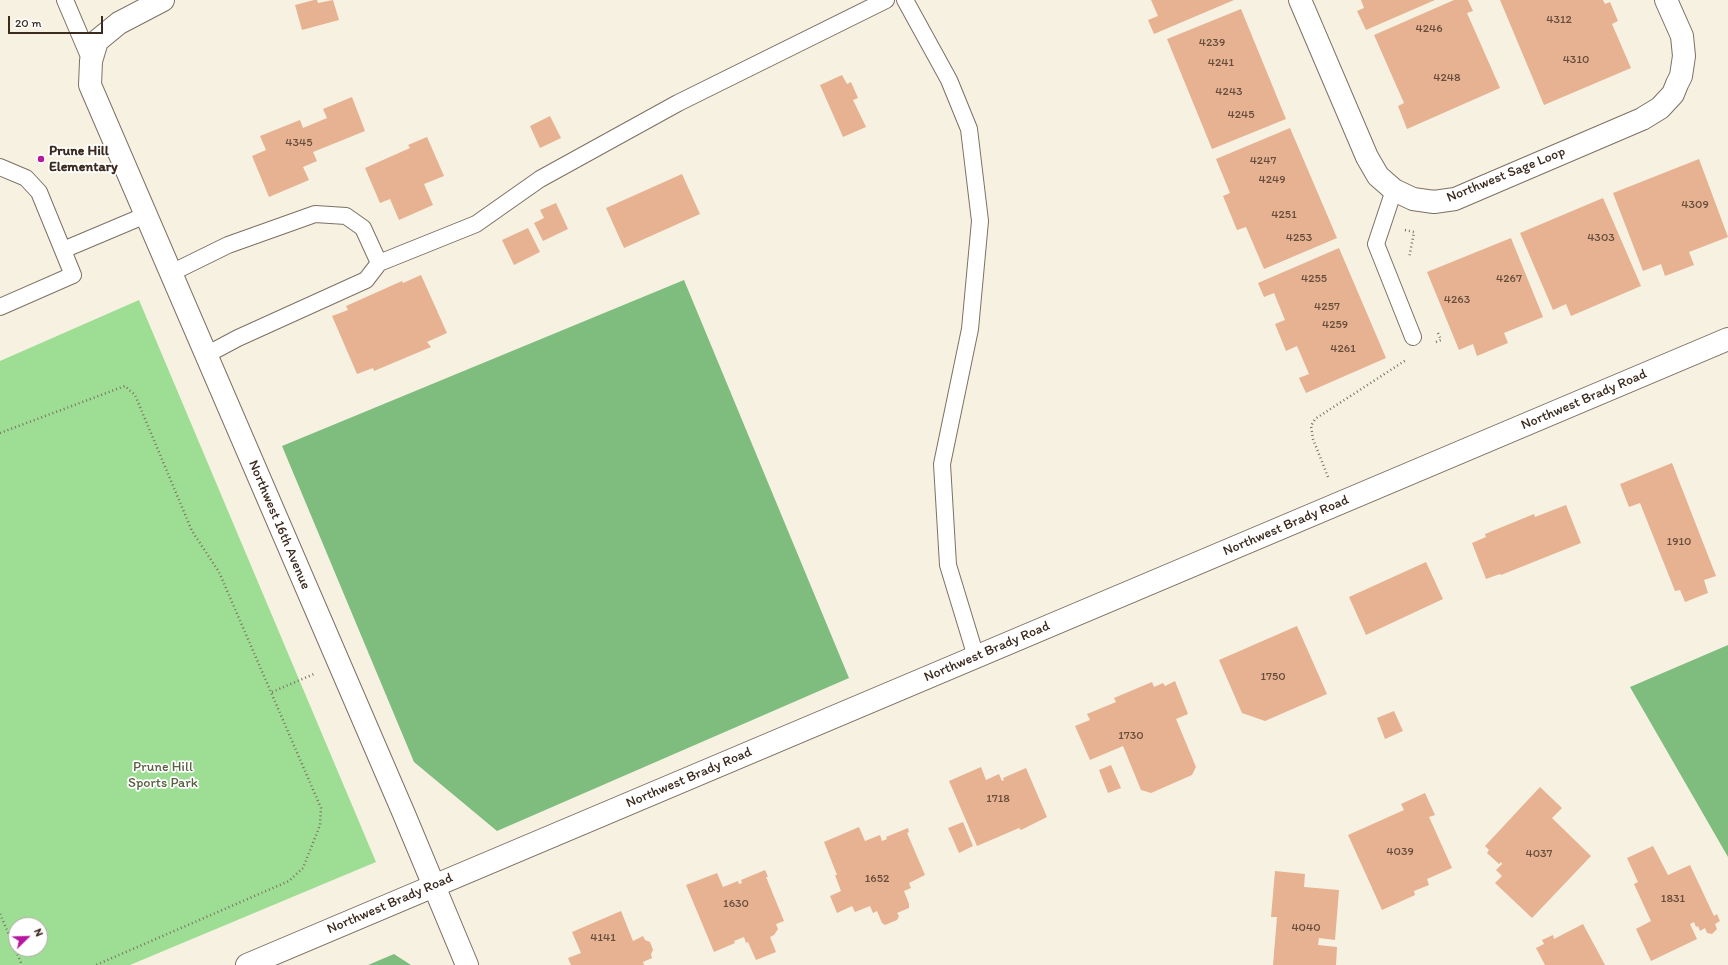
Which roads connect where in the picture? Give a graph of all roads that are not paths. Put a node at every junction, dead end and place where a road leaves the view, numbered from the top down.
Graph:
1 (65, 0) edge
2 (164, 0) edge
3 (886, 0) edge
4 (905, 0) edge
5 (1300, 0) edge
6 (1666, 0) edge
7 (91, 61) junction
8 (0, 167) edge
9 (1394, 190) junction
10 (146, 215) junction
11 (63, 250) junction
12 (378, 263) junction
13 (171, 273) junction
14 (0, 307) edge
15 (1414, 336) dead end
16 (1728, 339) edge
17 (206, 355) junction
18 (976, 656) junction
19 (434, 885) junction
20 (247, 965) edge
21 (467, 965) edge

1 - 7 lane
2 - 7 street
3 - 12 lane
4 - 18 lane
5 - 9 street, Northwest Sage Loop
6 - 9 street, Northwest Sage Loop
7 - 10 street, Northwest 16th Avenue
8 - 11 lane
9 - 15 lane
10 - 11 lane
10 - 13 street, Northwest 16th Avenue
11 - 14 lane
12 - 13 lane
12 - 17 lane
13 - 17 street, Northwest 16th Avenue
16 - 18 street, Northwest Brady Road
17 - 19 street, Northwest 16th Avenue
18 - 19 street, Northwest Brady Road
19 - 20 street, Northwest Brady Road
19 - 21 street, Northwest 16th Avenue

